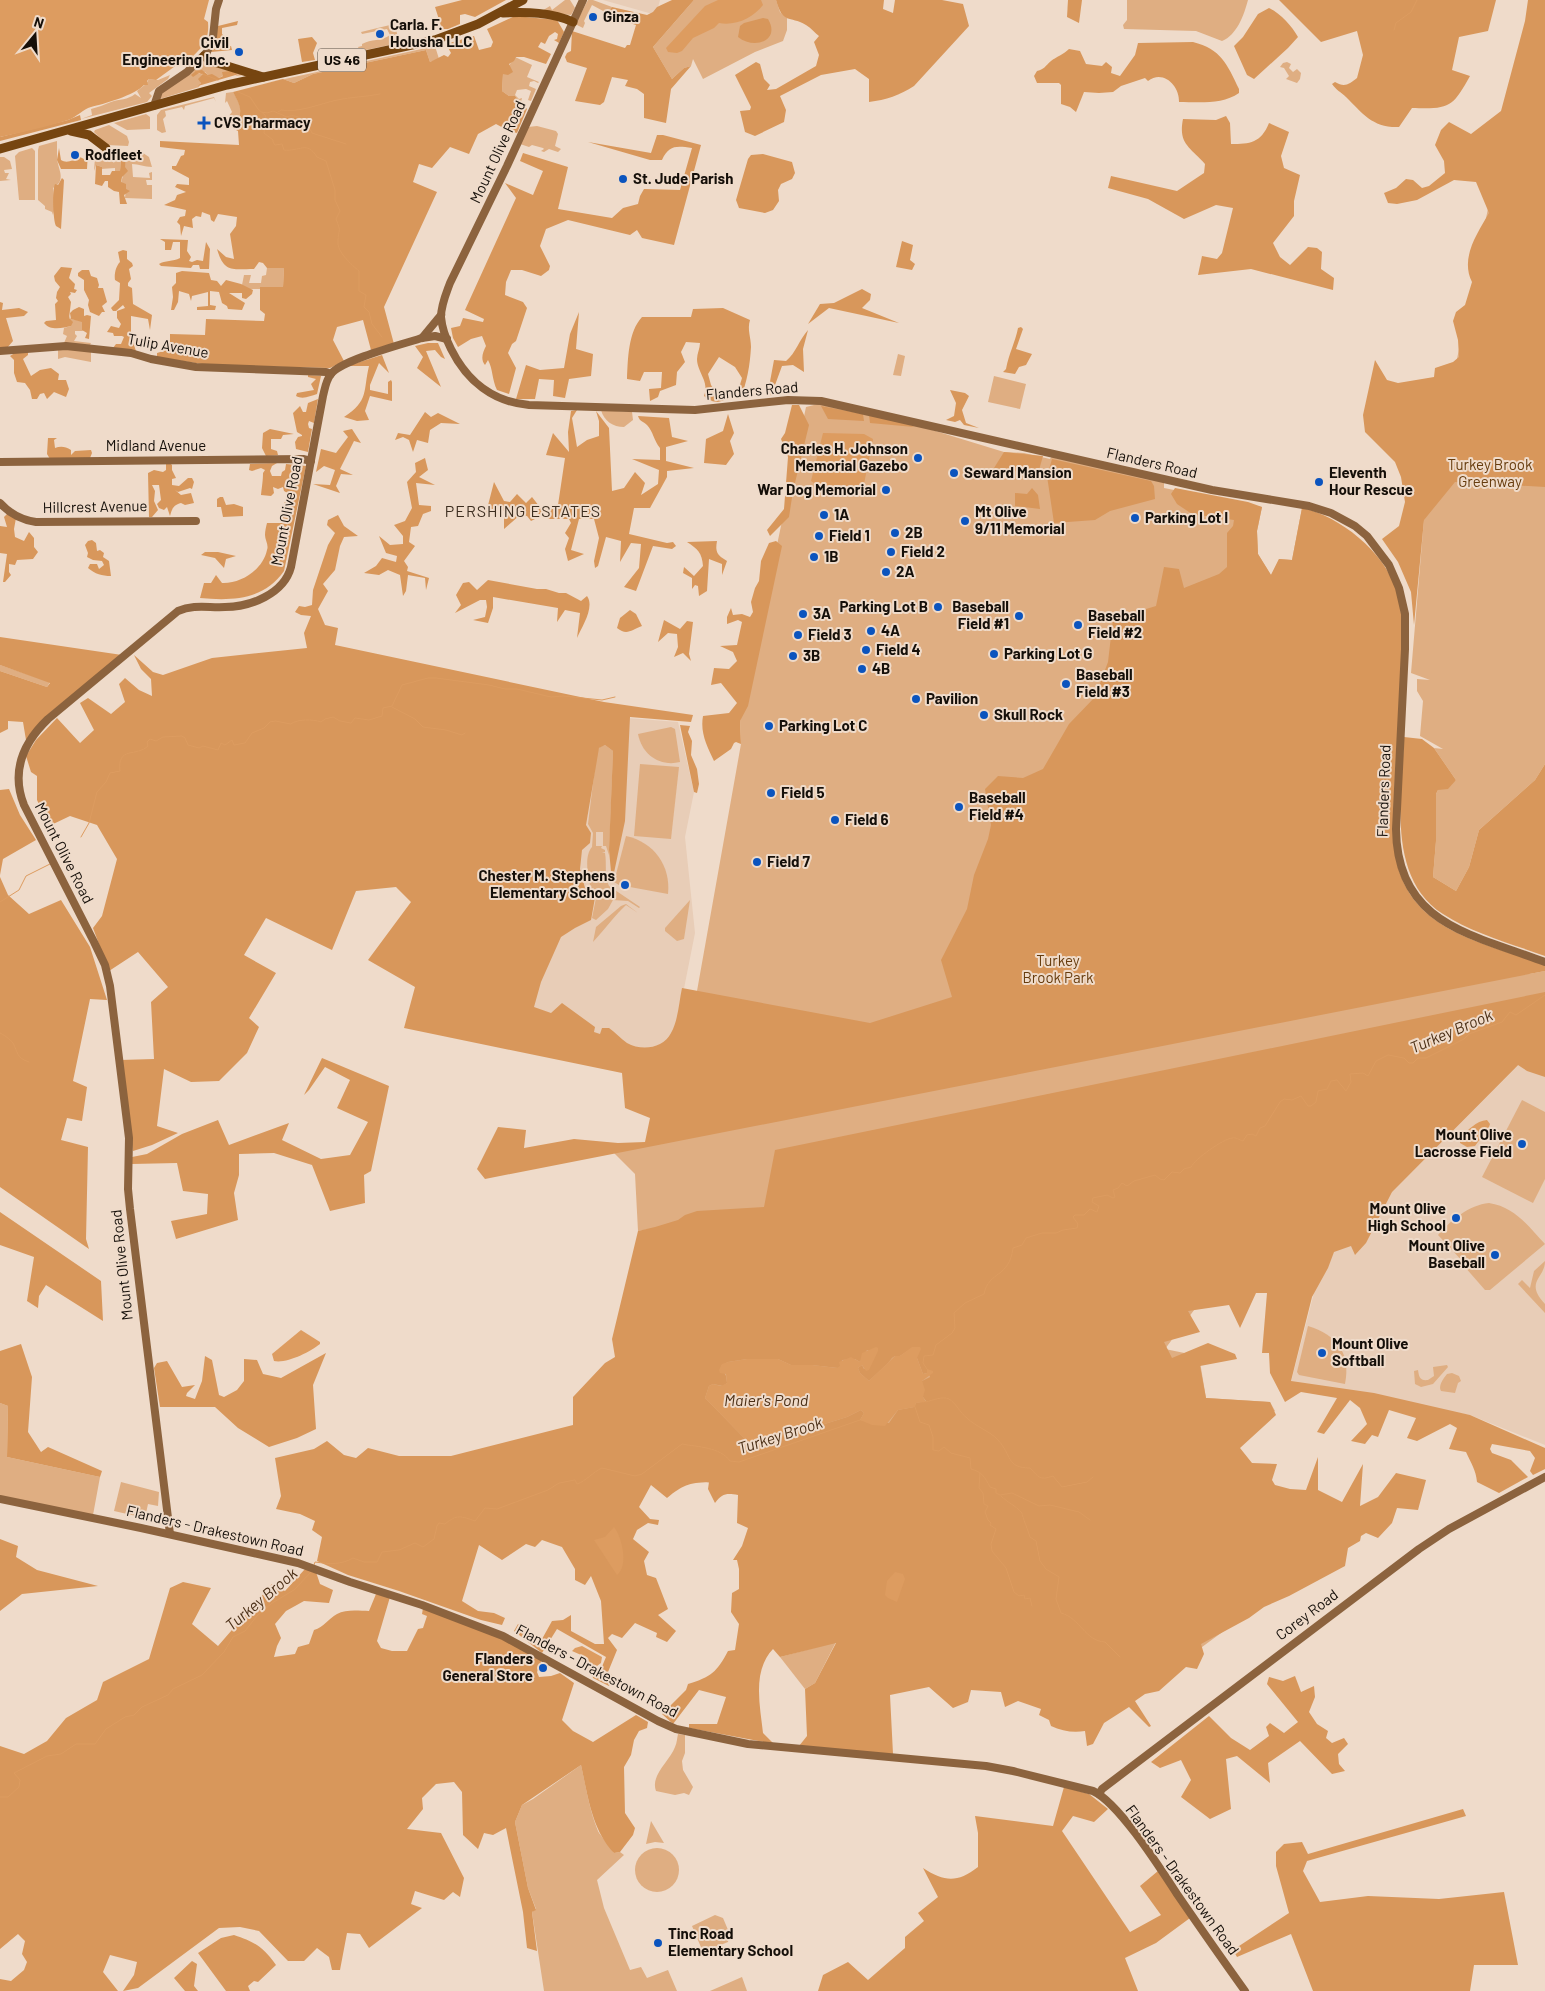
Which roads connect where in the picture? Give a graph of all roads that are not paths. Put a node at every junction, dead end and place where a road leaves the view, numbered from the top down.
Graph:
1 (219, 0) edge
2 (523, 0) edge
3 (583, 0) edge
4 (500, 14) junction
5 (573, 22) junction
6 (204, 56) junction
7 (263, 77) junction
8 (154, 106) junction
9 (66, 130) junction
10 (106, 148) dead end
11 (0, 149) edge
12 (441, 316) junction
13 (443, 329) joint
14 (422, 338) junction
15 (446, 339) junction
16 (0, 351) edge
17 (331, 374) junction
18 (311, 461) junction
19 (0, 462) edge
20 (0, 503) edge
21 (196, 521) dead end
22 (1545, 962) edge
23 (1545, 1476) edge
24 (0, 1499) edge
25 (170, 1534) junction
26 (1099, 1794) junction
27 (1245, 1991) edge

1 - 6 street
2 - 4 main road, US 46
3 - 5 street, Mount Olive Road
4 - 5 main road
4 - 7 main road, US 46
5 - 12 street, Mount Olive Road
6 - 7 main road
6 - 8 street
7 - 8 main road, US 46
8 - 9 main road, US 46
9 - 10 main road
9 - 11 main road, US 46
12 - 13 street, Mount Olive Road
12 - 14 street, Mount Olive Road
13 - 15 street, Flanders Road
14 - 15 street
14 - 17 street
15 - 22 street, Flanders Road
16 - 17 street, Tulip Avenue
17 - 18 street, Mount Olive Road
18 - 19 street, Midland Avenue
18 - 25 street, Mount Olive Road
20 - 21 street, Hillcrest Avenue
23 - 26 street, Corey Road
24 - 25 street, Flanders - Drakestown Road
25 - 26 street, Flanders - Drakestown Road
26 - 27 street, Flanders - Drakestown Road

